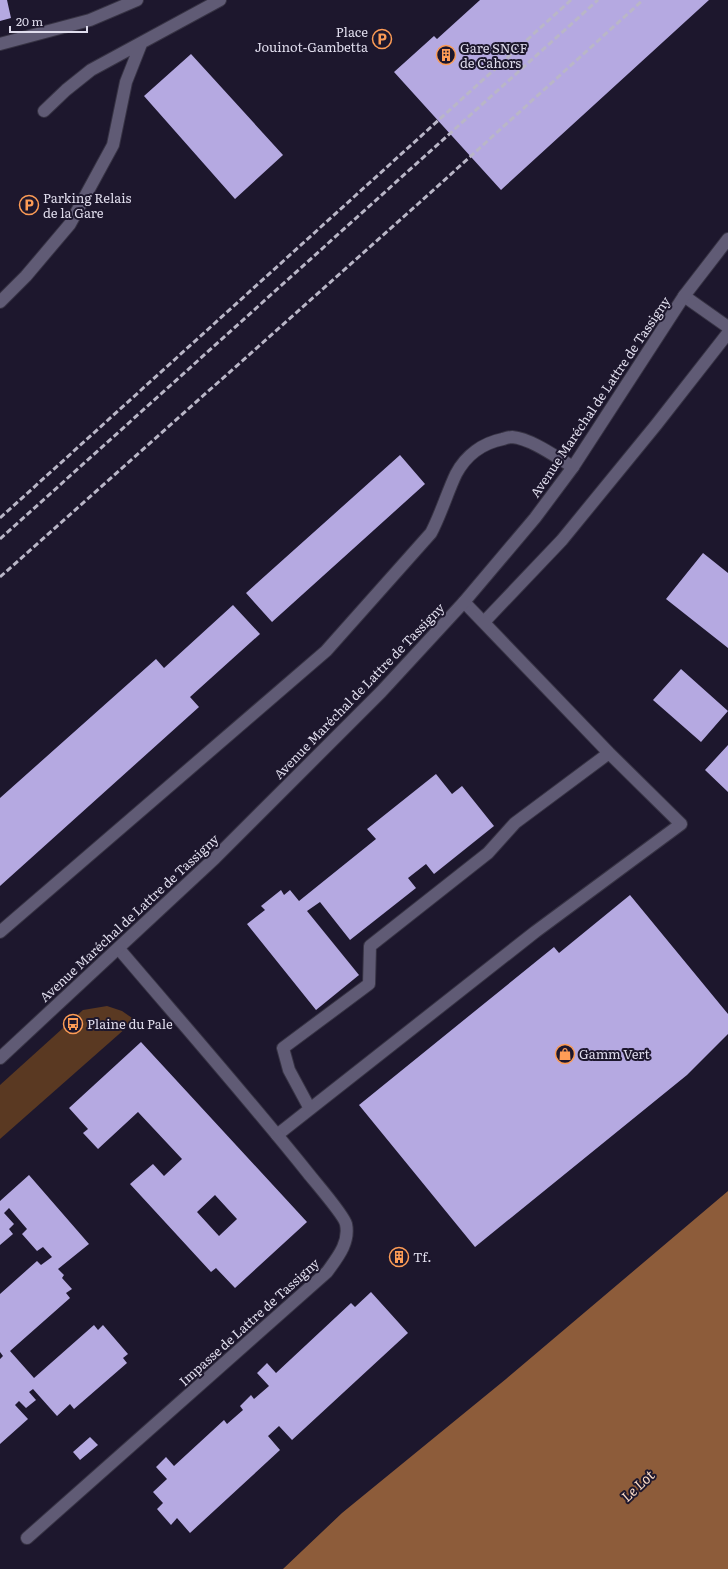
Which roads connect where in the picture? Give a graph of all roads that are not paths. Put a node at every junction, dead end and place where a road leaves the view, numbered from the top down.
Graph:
1 (137, 0) edge
2 (220, 0) edge
3 (0, 44) edge
4 (141, 44) junction
5 (44, 111) dead end
6 (728, 239) edge
7 (684, 296) junction
8 (0, 302) edge
9 (728, 327) edge
10 (728, 333) edge
11 (572, 467) junction
12 (464, 602) junction
13 (484, 622) junction
14 (609, 753) junction
15 (0, 932) edge
16 (118, 949) junction
17 (0, 1058) edge
18 (310, 1109) junction
19 (277, 1135) junction
20 (27, 1538) dead end

1 - 3 street
2 - 4 street
4 - 5 street
4 - 8 street
6 - 7 street, Avenue Maréchal de Lattre de Tassigny
7 - 9 street
7 - 11 street, Avenue Maréchal de Lattre de Tassigny
10 - 13 street
11 - 12 street, Avenue Maréchal de Lattre de Tassigny
11 - 15 street
12 - 13 street
12 - 16 street, Avenue Maréchal de Lattre de Tassigny
13 - 14 street
14 - 18 street
14 - 18 street
16 - 17 street, Avenue Maréchal de Lattre de Tassigny
16 - 19 street, Impasse de Lattre de Tassigny
18 - 19 street
19 - 20 street, Impasse de Lattre de Tassigny

